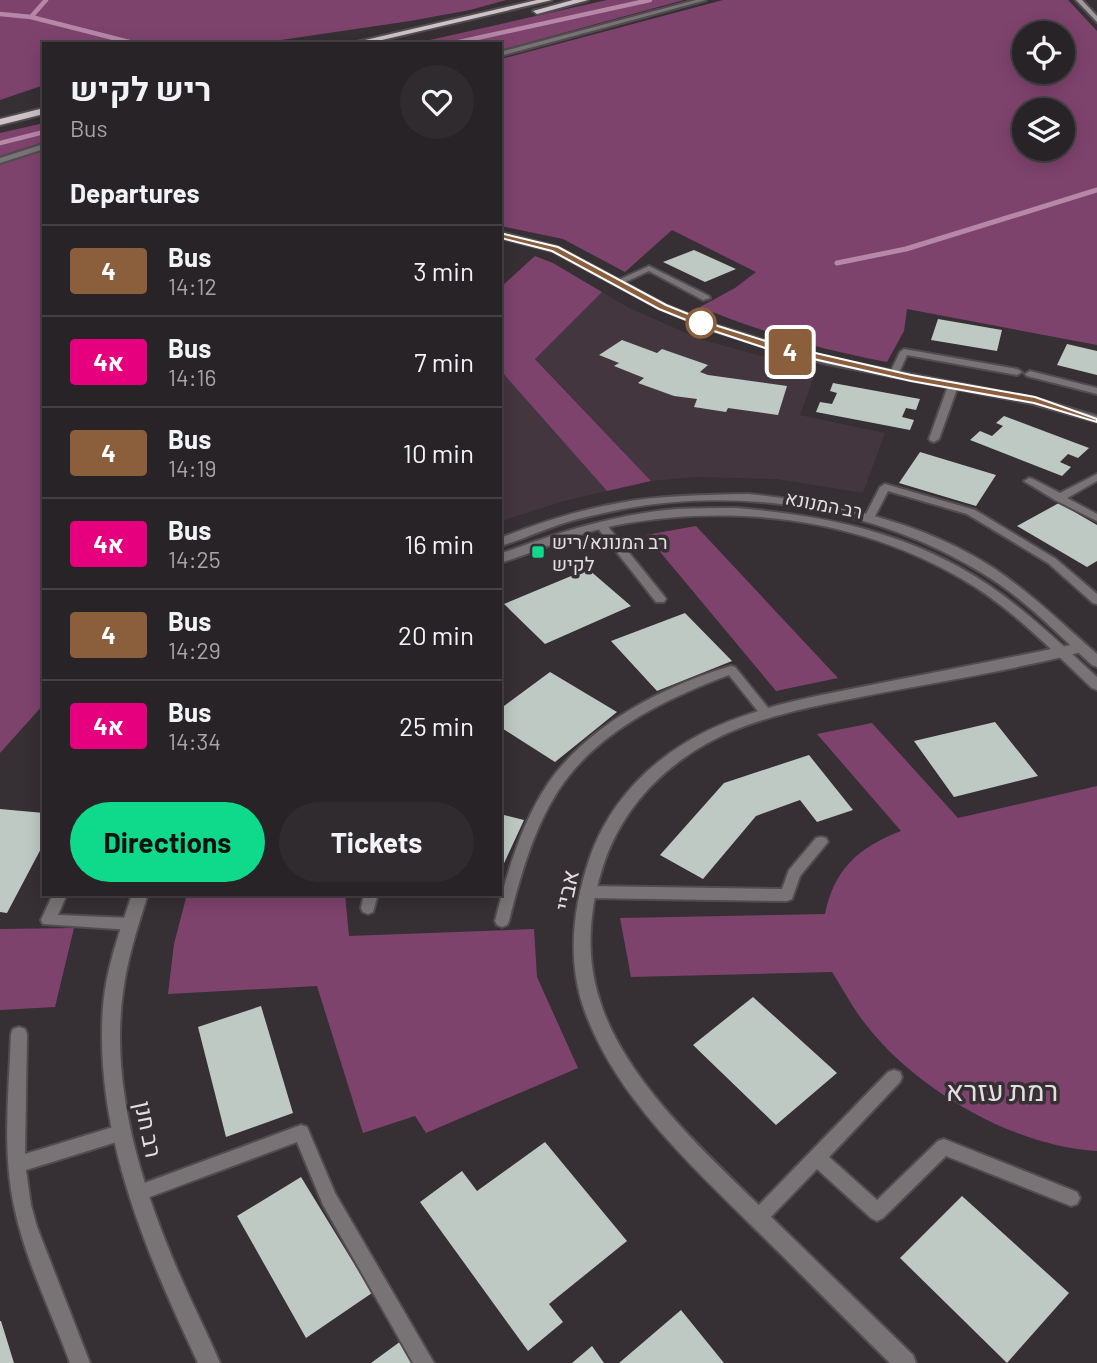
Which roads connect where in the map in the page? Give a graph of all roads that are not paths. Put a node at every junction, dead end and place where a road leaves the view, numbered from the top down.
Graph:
1 (548, 0) edge
2 (584, 0) edge
3 (703, 0) edge
4 (1079, 0) edge
5 (1097, 20) edge
6 (361, 42) edge
7 (398, 42) edge
8 (502, 53) edge
9 (42, 112) edge
10 (0, 122) edge
11 (42, 147) edge
12 (0, 161) edge
13 (502, 236) edge
14 (616, 283) junction
15 (706, 298) dead end
16 (1017, 372) dead end
17 (1030, 374) dead end
18 (894, 375) junction
19 (953, 386) junction
20 (1097, 391) edge
21 (1097, 419) edge
22 (934, 439) dead end
23 (1097, 477) edge
24 (1029, 481) dead end
25 (1059, 498) junction
26 (869, 518) junction
27 (1097, 518) edge
28 (601, 526) junction
29 (502, 541) edge
30 (502, 558) edge
31 (660, 599) dead end
32 (1097, 600) edge
33 (1080, 648) junction
34 (1061, 652) junction
35 (1097, 662) edge
36 (1097, 685) edge
37 (765, 712) junction
38 (821, 842) dead end
39 (587, 892) junction
40 (59, 896) edge
41 (139, 896) edge
42 (502, 922) dead end
43 (131, 924) junction
44 (19, 1034) dead end
45 (894, 1077) dead end
46 (123, 1132) junction
47 (817, 1157) junction
48 (19, 1164) junction
49 (139, 1193) junction
50 (1071, 1198) dead end
51 (758, 1218) junction
52 (80, 1363) edge
53 (209, 1363) edge
54 (424, 1363) edge
55 (905, 1363) edge

1 - 6 highway
2 - 7 highway
3 - 8 street
4 - 5 main road
9 - 10 highway
11 - 12 street
13 - 14 street
14 - 15 lane
14 - 18 street
16 - 18 lane
17 - 20 lane
18 - 19 street
19 - 21 street
19 - 22 lane
23 - 25 lane
24 - 25 lane
25 - 27 lane
26 - 29 street, רב המנונא
26 - 32 lane
26 - 33 street, רב המנונא
28 - 30 street, רב המנונא
28 - 31 lane
28 - 34 street, רב המנונא
33 - 34 street, אביי
33 - 35 street, רב המנונא
34 - 36 street, רב המנונא
34 - 37 street, אביי
37 - 39 street, אביי
37 - 42 lane
38 - 39 lane
39 - 51 street, אביי
40 - 43 lane
41 - 43 street, רב חנן
43 - 46 street, רב חנן
44 - 48 lane
45 - 47 lane
46 - 48 lane
46 - 49 street, רב חנן
47 - 50 lane
47 - 51 lane
48 - 52 lane
49 - 53 street, רב חנן
49 - 54 lane
51 - 55 street, אביי

